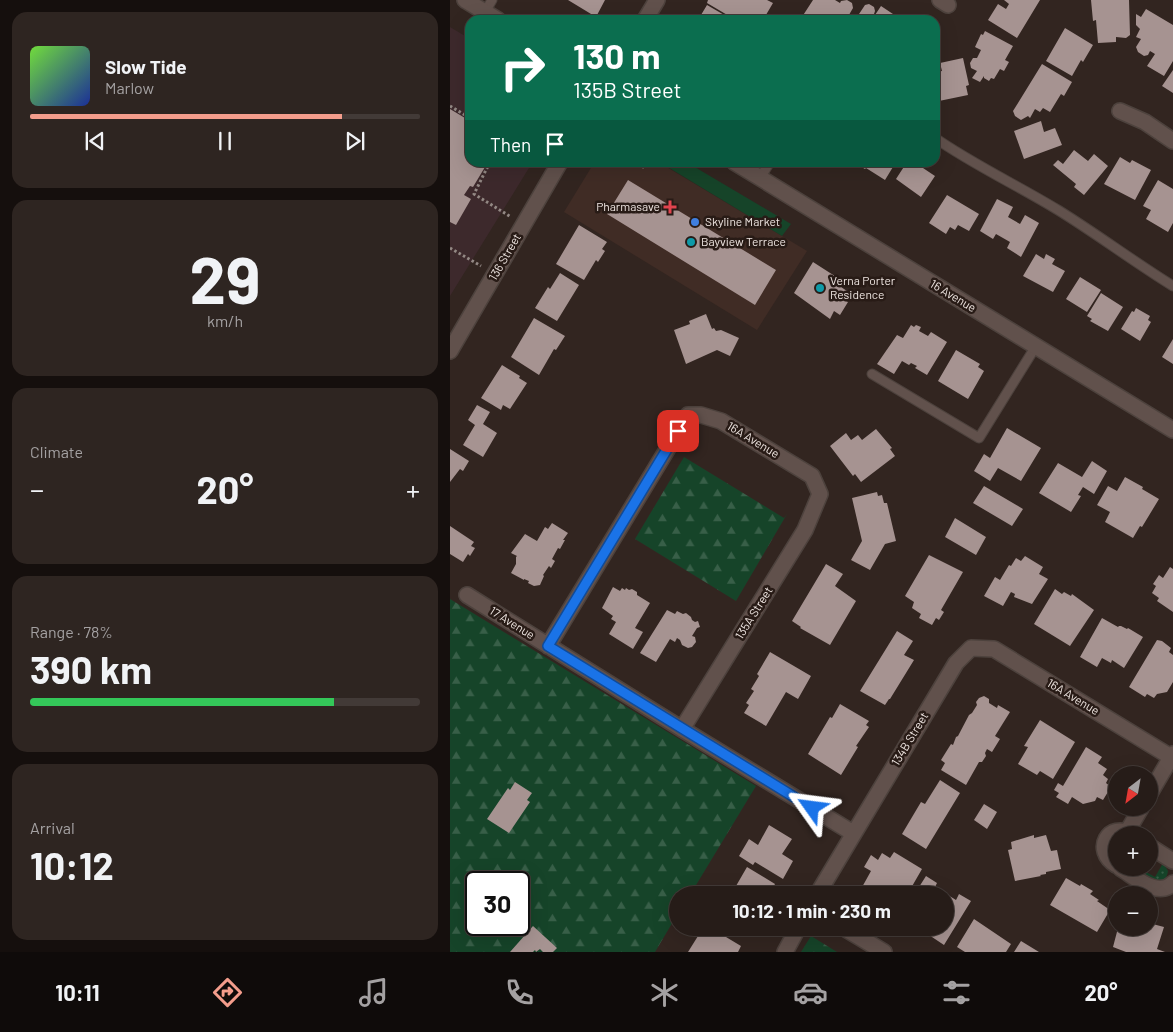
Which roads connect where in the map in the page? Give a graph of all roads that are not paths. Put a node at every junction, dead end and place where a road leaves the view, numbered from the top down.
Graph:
1 (465, 0) edge
2 (657, 0) edge
3 (488, 6) edge
4 (648, 15) edge
5 (1120, 111) dead end
6 (1173, 141) edge
7 (940, 142) edge
8 (557, 167) edge
9 (742, 167) edge
10 (767, 167) edge
11 (760, 178) junction
12 (1173, 286) edge
13 (1036, 346) junction
14 (450, 352) edge
15 (872, 374) dead end
16 (1173, 430) edge
17 (820, 494) joint
18 (467, 595) dead end
19 (548, 646) junction
20 (971, 648) joint
21 (682, 729) junction
22 (1172, 756) edge
23 (1158, 780) edge
24 (854, 833) junction
25 (1108, 838) edge
26 (1158, 852) edge
27 (1108, 859) edge
28 (1173, 861) edge
29 (1133, 876) edge
30 (1173, 883) edge
31 (822, 886) edge
32 (794, 936) edge
33 (857, 936) edge
34 (785, 952) edge
35 (884, 952) edge

1 - 3 street
2 - 4 street
5 - 6 street
7 - 12 lane
8 - 14 street, 136 Street
9 - 11 street, 16 Avenue
10 - 11 lane
11 - 13 street, 16 Avenue
13 - 15 lane
13 - 16 street, 16 Avenue
17 - 19 street, 16A Avenue
17 - 21 street, 135A Street
18 - 19 street, 17 Avenue
19 - 21 street, 17 Avenue
20 - 22 street, 16A Avenue
20 - 24 street, 134B Street
21 - 24 street, 17 Avenue
22 - 23 street
24 - 31 street
25 - 27 street
26 - 28 street
29 - 30 street
32 - 34 street
33 - 35 street

